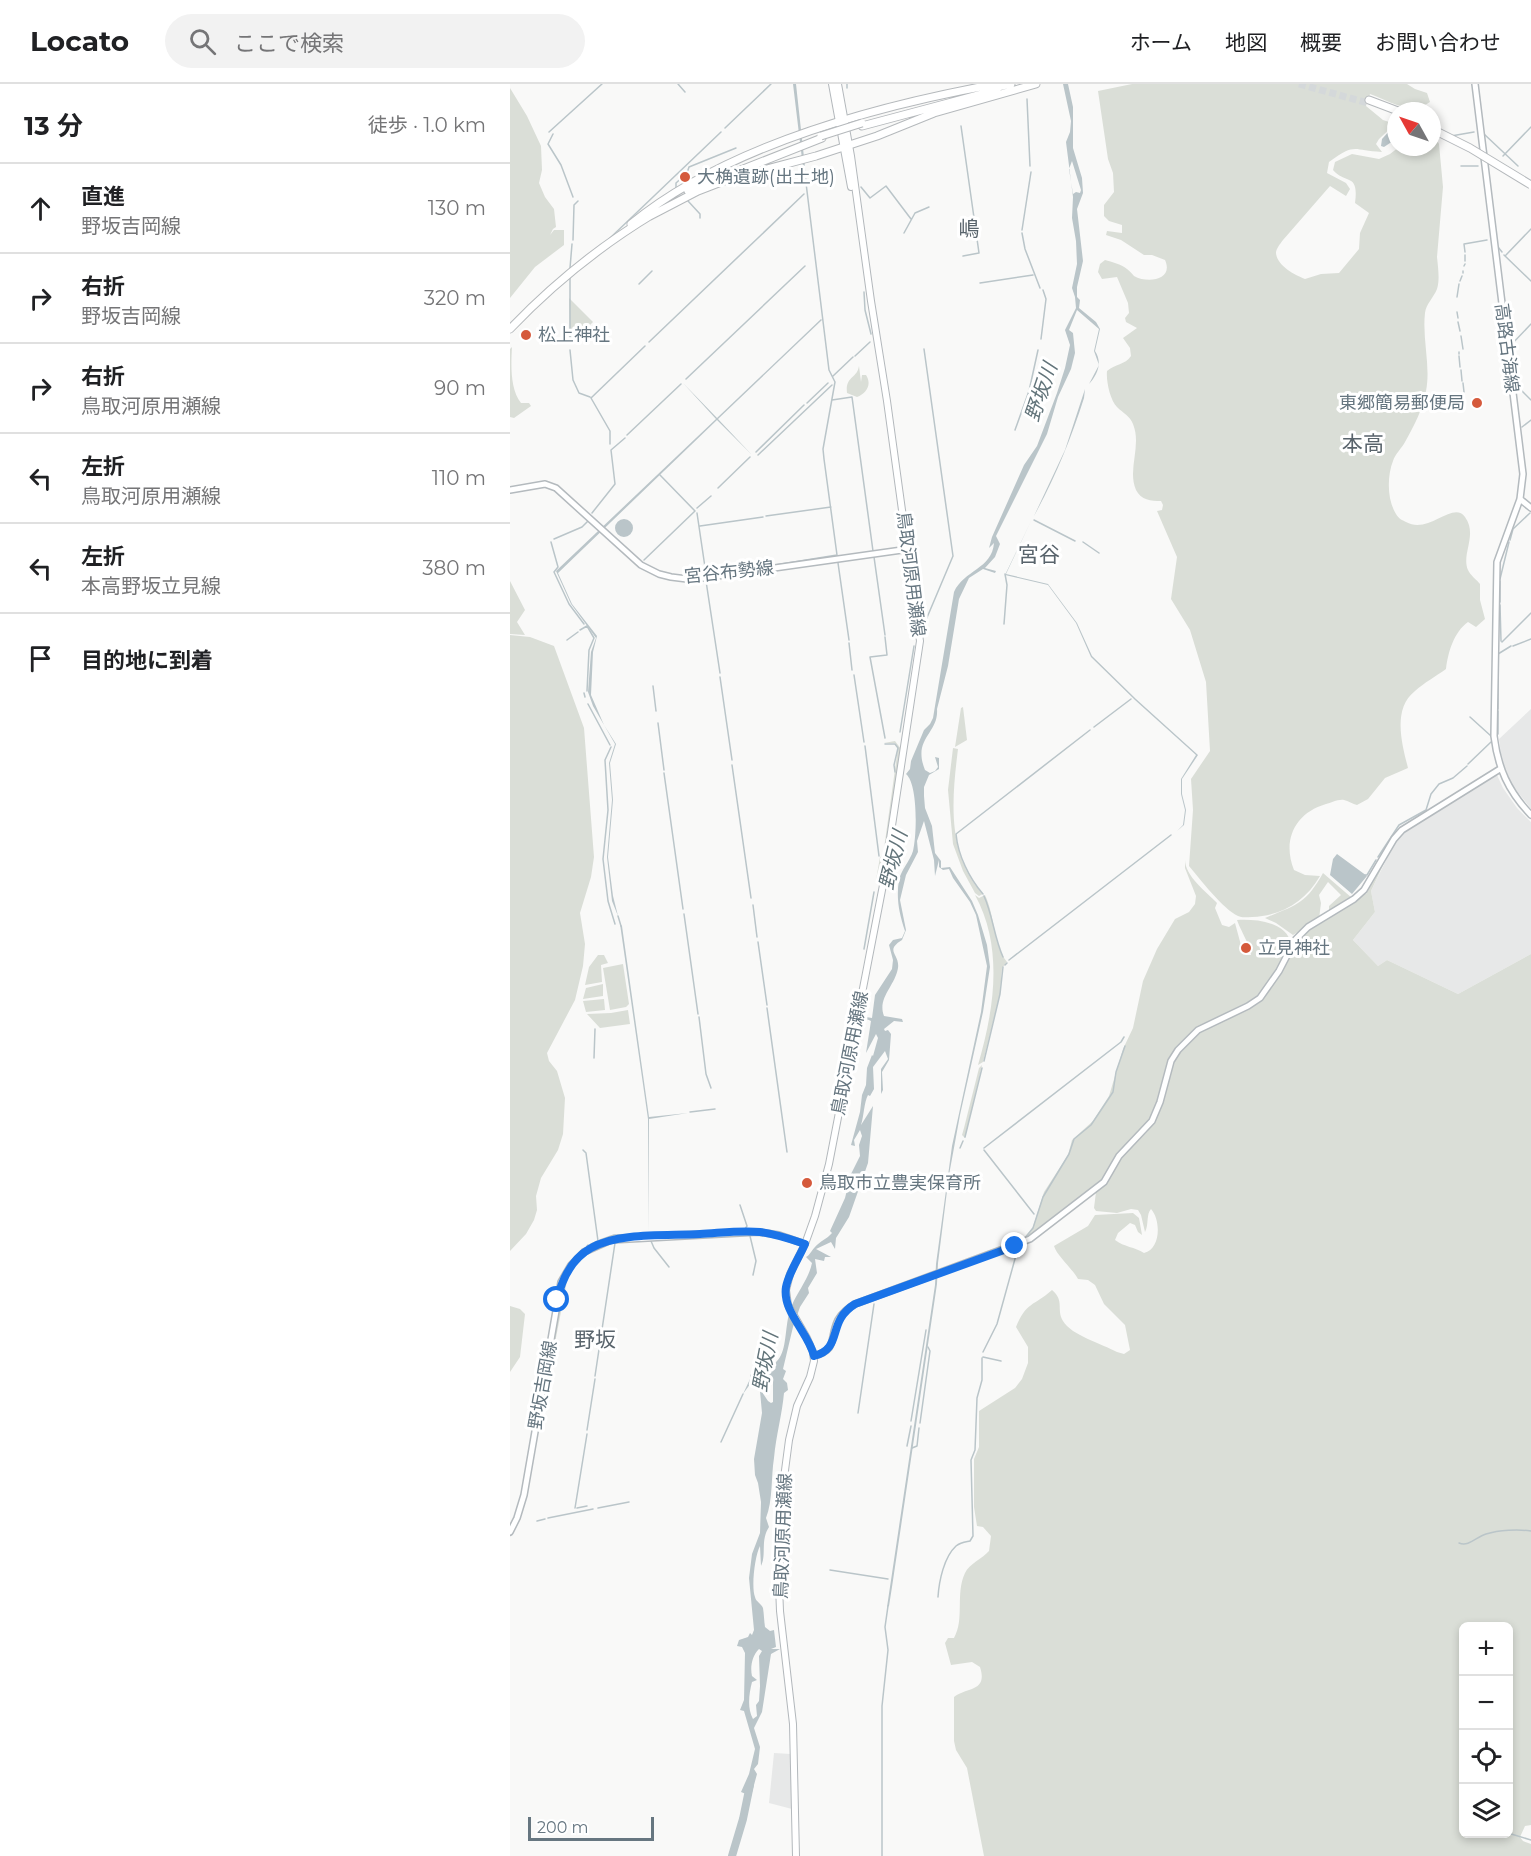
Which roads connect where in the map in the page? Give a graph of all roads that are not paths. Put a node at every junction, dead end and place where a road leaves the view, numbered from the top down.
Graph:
1 (832, 84) edge
2 (838, 84) edge
3 (996, 84) edge
4 (1011, 84) edge
5 (1023, 84) edge
6 (1036, 84) edge
7 (1475, 84) edge
8 (973, 95) junction
9 (1368, 102) tunnel mouth
10 (1387, 109) edge
11 (842, 121) junction
12 (1441, 131) edge
13 (846, 145) junction
14 (1531, 183) edge
15 (696, 187) junction
16 (545, 292) junction
17 (510, 327) edge
18 (510, 490) edge
19 (1520, 499) junction
20 (1531, 508) edge
21 (909, 549) junction
22 (1500, 769) junction
23 (1531, 814) edge
24 (805, 1244) junction
25 (813, 1353) junction
26 (510, 1532) edge
27 (796, 1856) edge

1 - 11 main road, 鳥取河原用瀬線
2 - 11 main road, 鳥取河原用瀬線
3 - 8 highway
4 - 8 highway
5 - 8 highway
6 - 8 highway
7 - 19 street, 高路古海線
8 - 11 highway
8 - 13 highway
8 - 15 highway, bridge
9 - 10 highway
11 - 13 main road, 鳥取河原用瀬線
11 - 15 highway
12 - 14 highway, bridge
13 - 15 highway
13 - 21 main road, 鳥取河原用瀬線
15 - 16 highway
15 - 16 highway
16 - 17 highway
18 - 21 street, 宮谷布勢線
19 - 20 street
19 - 22 street, 高路古海線
21 - 24 main road, 鳥取河原用瀬線
22 - 23 street, 高路古海線
22 - 25 street
24 - 25 main road, 鳥取河原用瀬線
24 - 26 street, 野坂吉岡線
25 - 27 main road, 鳥取河原用瀬線

